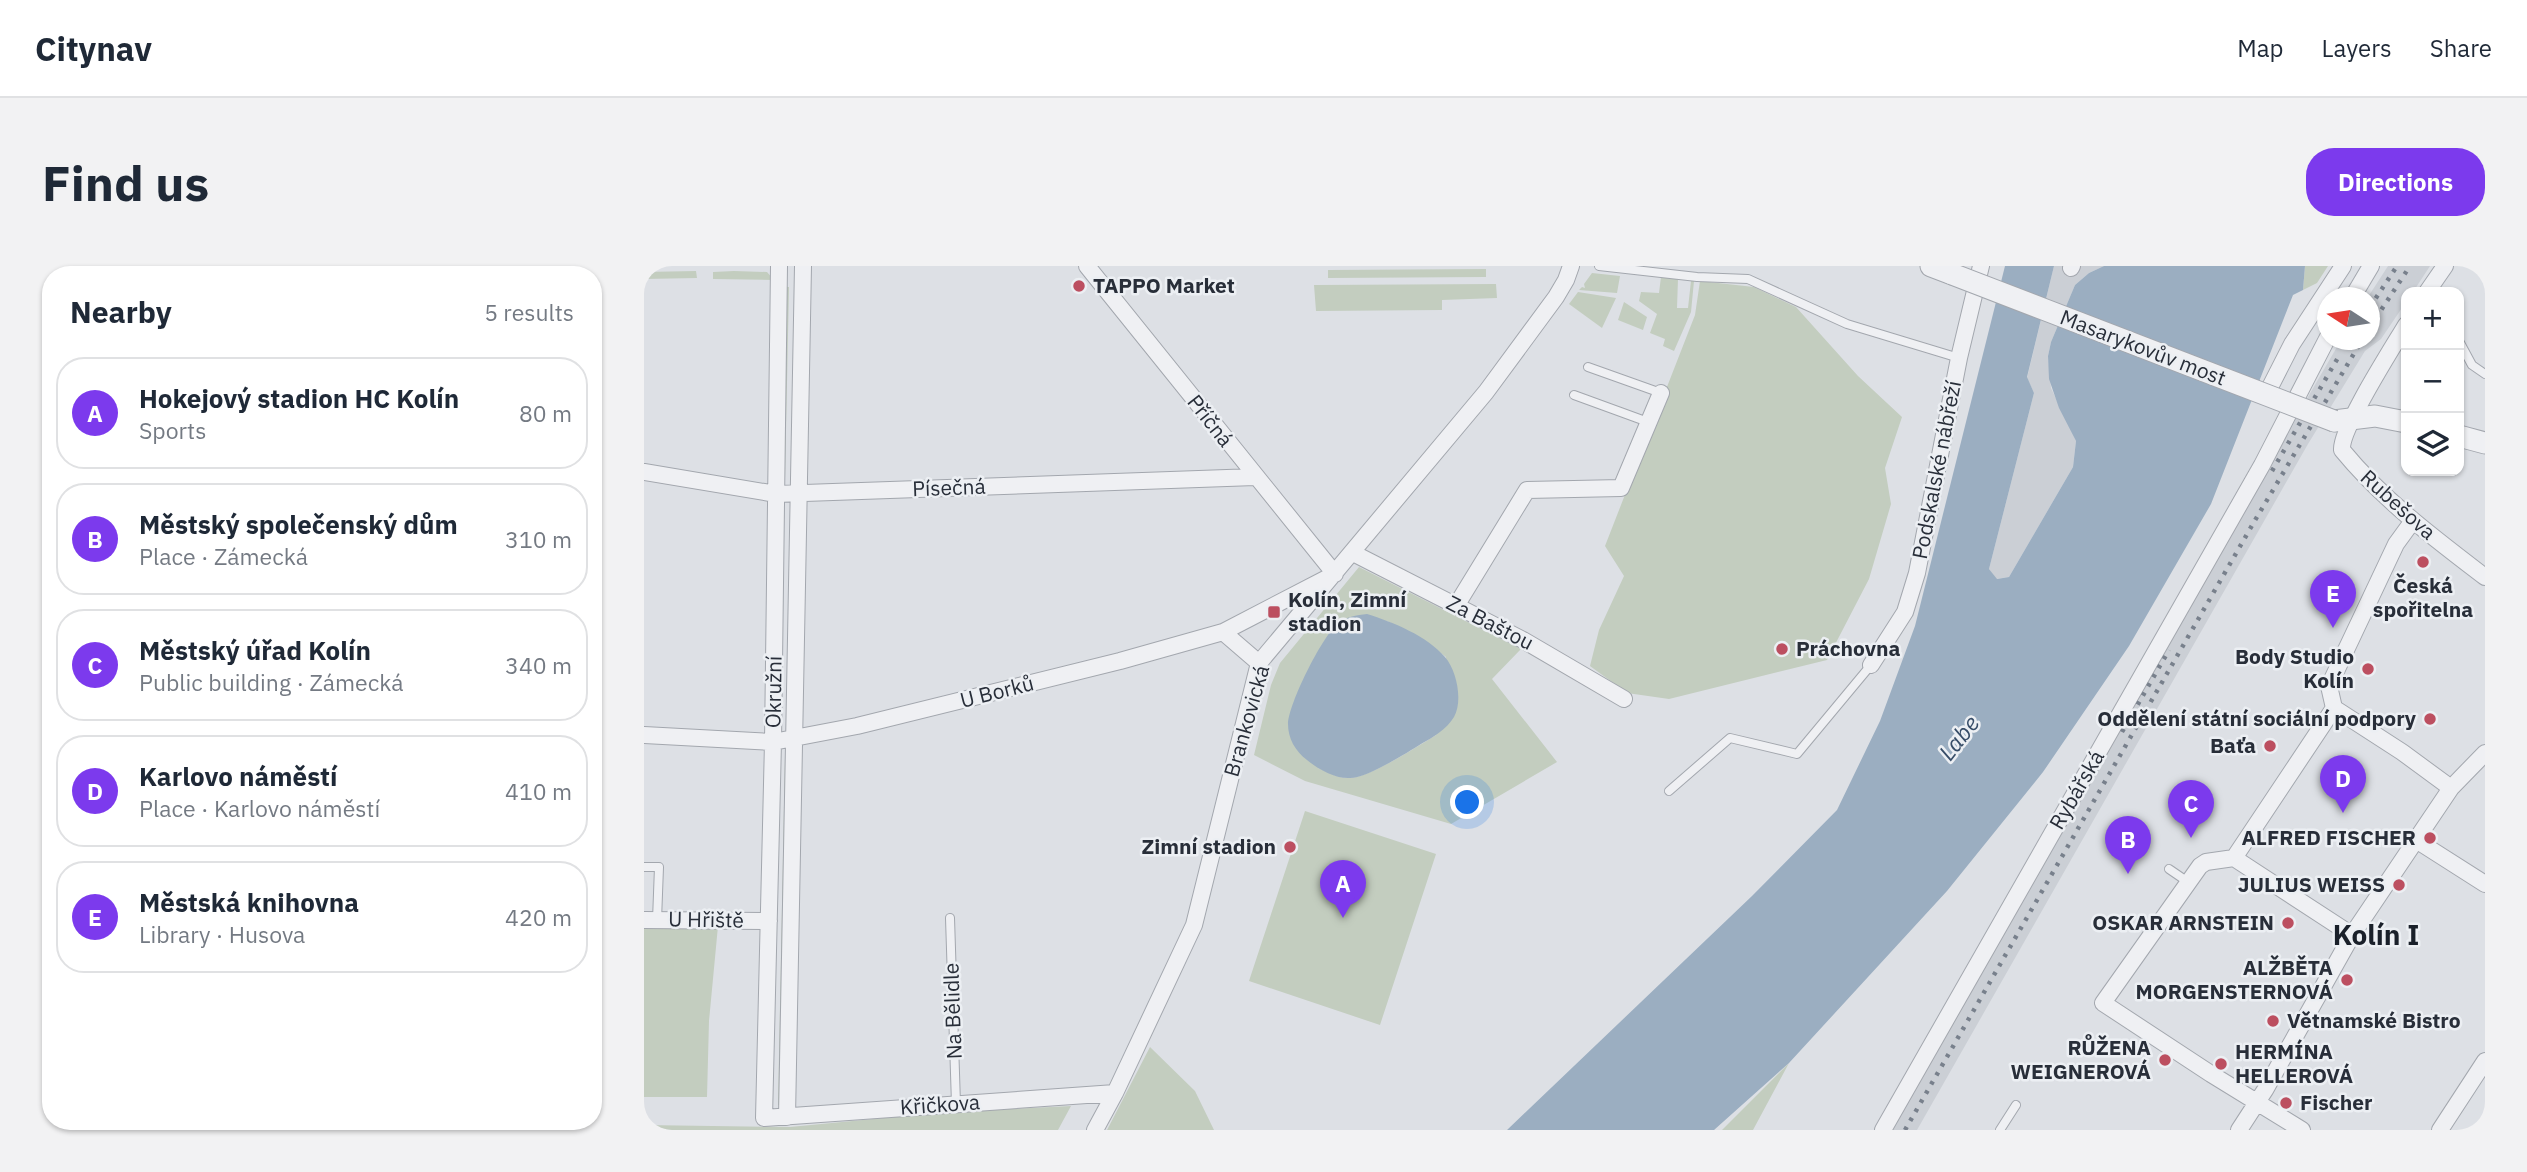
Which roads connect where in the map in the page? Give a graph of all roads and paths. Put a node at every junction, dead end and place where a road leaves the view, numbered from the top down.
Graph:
1 (779, 266) edge
2 (803, 266) edge
3 (1087, 266) edge
4 (1571, 266) edge
5 (1599, 266) edge
6 (1931, 266) edge
7 (1981, 266) edge
8 (2343, 266) edge
9 (2371, 266) edge
10 (2445, 266) edge
11 (2358, 287) edge
12 (2430, 287) edge
13 (2401, 333) edge
14 (2321, 350) edge
15 (2464, 350) edge
16 (1959, 358) junction
17 (1588, 366) dead end
18 (2485, 374) edge
19 (2270, 388) junction
20 (1661, 393) joint
21 (1574, 395) dead end
22 (2343, 420) junction
23 (2401, 421) edge
24 (1648, 422) junction
25 (2464, 437) edge
26 (2485, 443) edge
27 (644, 472) edge
28 (1255, 477) junction
29 (798, 493) junction
30 (776, 494) junction
31 (2412, 522) junction
32 (1353, 553) junction
33 (1335, 574) junction
34 (2485, 577) edge
35 (1456, 606) junction
36 (1223, 632) junction
37 (1259, 663) junction
38 (1871, 665) joint
39 (1624, 699) dead end
40 (2334, 708) junction
41 (644, 735) edge
42 (794, 738) junction
43 (773, 742) junction
44 (2483, 759) edge
45 (2451, 788) junction
46 (1669, 790) dead end
47 (2416, 840) junction
48 (2234, 858) junction
49 (644, 867) edge
50 (2169, 869) dead end
51 (2188, 882) junction
52 (2485, 884) edge
53 (950, 918) dead end
54 (651, 920) edge
55 (769, 921) junction
56 (2352, 935) junction
57 (2485, 1060) edge
58 (1115, 1093) junction
59 (2257, 1103) junction
60 (956, 1104) junction
61 (2016, 1105) dead end
62 (787, 1117) junction
63 (764, 1118) joint
64 (1095, 1130) edge
65 (1883, 1130) edge
66 (2000, 1130) edge
67 (2239, 1130) edge
68 (2302, 1130) edge
69 (2440, 1130) edge

1 - 30 street, Okružní
2 - 29 street, Okružní
3 - 28 street, Příčná
4 - 32 street, Brankovická
5 - 16 lane
6 - 19 street, Masarykovův most, bridge
7 - 16 street, Podskalské nábřeží
8 - 19 street
9 - 11 street
10 - 12 street
13 - 22 street
14 - 65 street, Rybářská
15 - 18 lane
16 - 38 street, Podskalské nábřeží
17 - 20 lane
19 - 22 street, Masarykovův most, bridge
20 - 24 street
21 - 24 lane
22 - 23 street
22 - 31 street, Rubešova
24 - 35 street
25 - 26 street
27 - 30 street, Písečná
28 - 29 street, Písečná
28 - 33 street, Příčná
29 - 30 street, Písečná
29 - 42 street, Okružní
30 - 43 street, Okružní
31 - 34 street, Rubešova
31 - 40 street
32 - 33 street, Brankovická
32 - 35 street, Za Baštou
33 - 36 street, U Borků
33 - 37 street, Brankovická
35 - 39 street, Za Baštou
36 - 37 street
36 - 42 street, U Borků
37 - 58 street, Brankovická
38 - 46 lane
40 - 45 street
40 - 48 street
41 - 43 street, U Borků
42 - 43 street, U Borků
42 - 62 street, Okružní
43 - 55 street, Okružní
44 - 45 street
45 - 47 street
47 - 52 street
47 - 56 street
48 - 51 street
48 - 56 street
49 - 54 lane
50 - 51 lane
51 - 59 street
53 - 60 lane, Na Bělidle
54 - 55 street, U Hřiště
55 - 63 street, Okružní
56 - 59 street
57 - 69 street
58 - 60 street, Křičkova
58 - 64 street, Brankovická
59 - 67 street
59 - 68 street
60 - 62 street, Křičkova
61 - 66 lane
62 - 63 street, Křičkova

